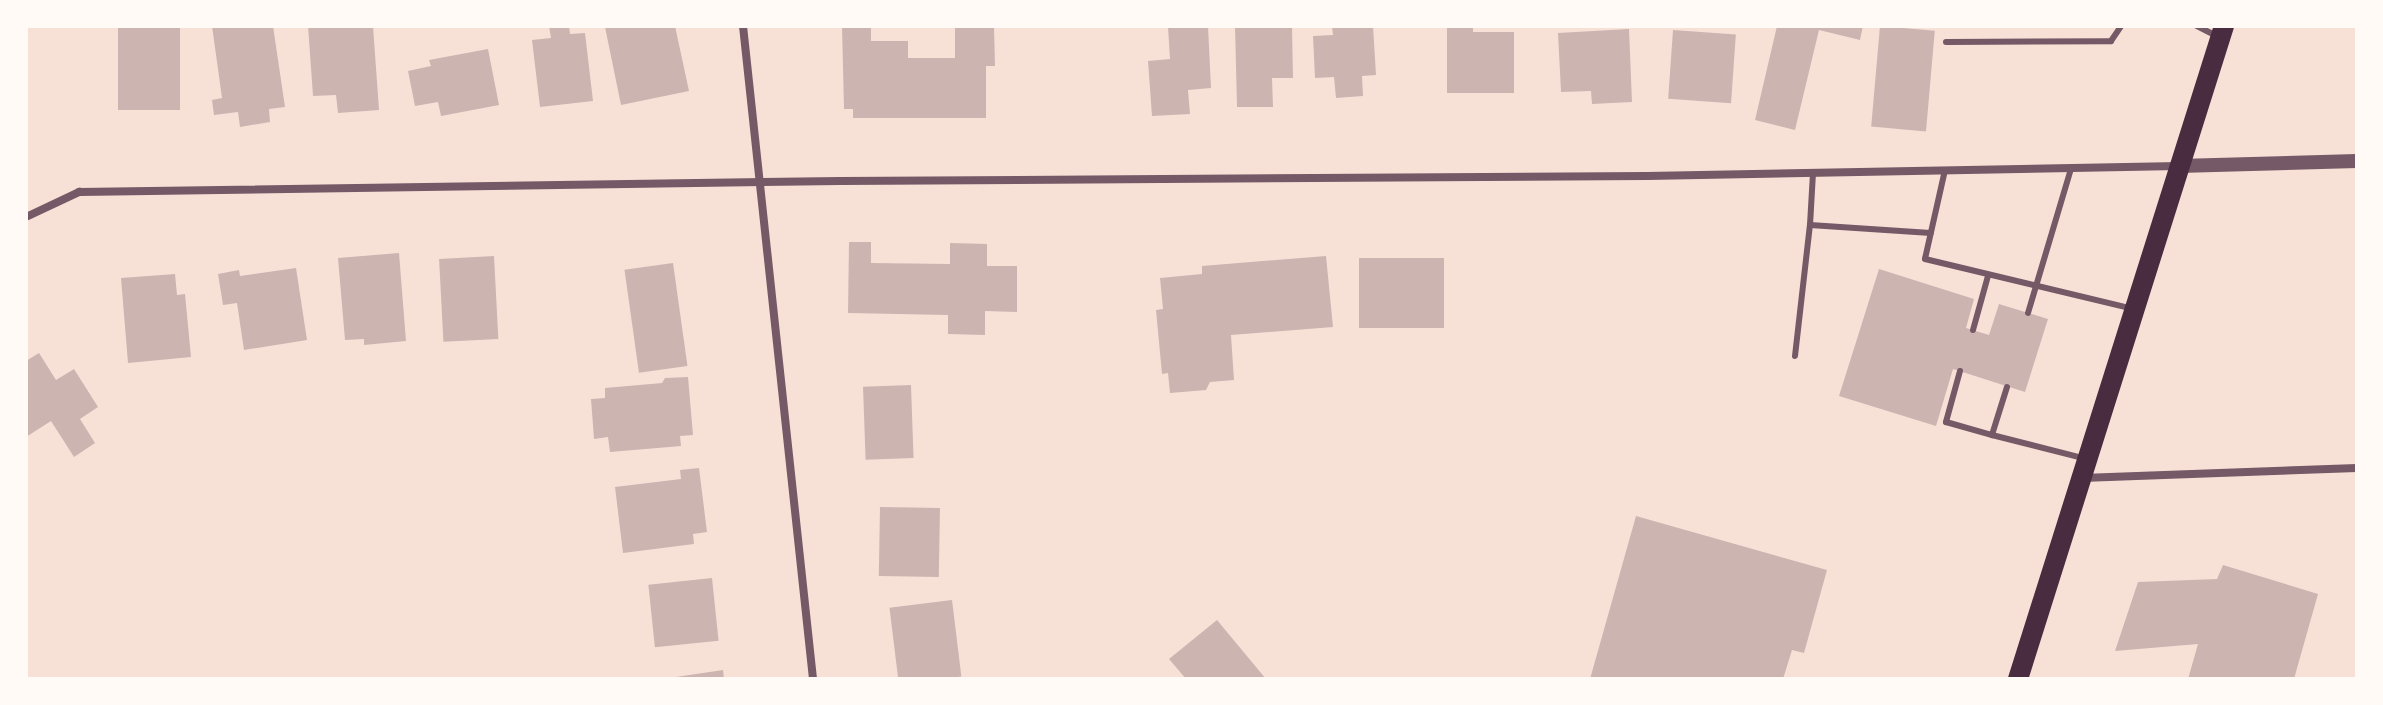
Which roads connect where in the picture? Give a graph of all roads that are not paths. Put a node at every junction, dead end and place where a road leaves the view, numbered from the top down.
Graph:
1 (743, 26) edge
2 (2121, 26) edge
3 (2197, 26) edge
4 (2222, 32) edge
5 (1946, 42) dead end
6 (2357, 161) edge
7 (2179, 166) junction
8 (2071, 169) junction
9 (1945, 170) junction
10 (1813, 173) junction
11 (762, 183) junction
12 (26, 217) edge
13 (1810, 225) junction
14 (1931, 233) junction
15 (1988, 276) junction
16 (2038, 286) junction
17 (2134, 309) junction
18 (2028, 313) dead end
19 (1973, 330) dead end
20 (1795, 356) dead end
21 (1960, 371) dead end
22 (2007, 387) dead end
23 (1992, 435) junction
24 (2357, 468) edge
25 (2084, 469) junction
26 (813, 679) edge
27 (2018, 679) edge

1 - 11 street
2 - 5 lane
3 - 4 lane
4 - 7 main road
6 - 7 street
7 - 8 street
7 - 17 main road
8 - 9 street
8 - 16 lane
9 - 10 street
9 - 14 lane
10 - 11 street
10 - 13 lane
11 - 12 street
11 - 26 street
13 - 14 lane
13 - 20 lane
14 - 15 lane
15 - 16 lane
15 - 19 lane
16 - 17 lane
16 - 18 lane
17 - 25 main road
21 - 23 lane
22 - 23 lane
23 - 25 lane
24 - 25 street
25 - 27 main road

